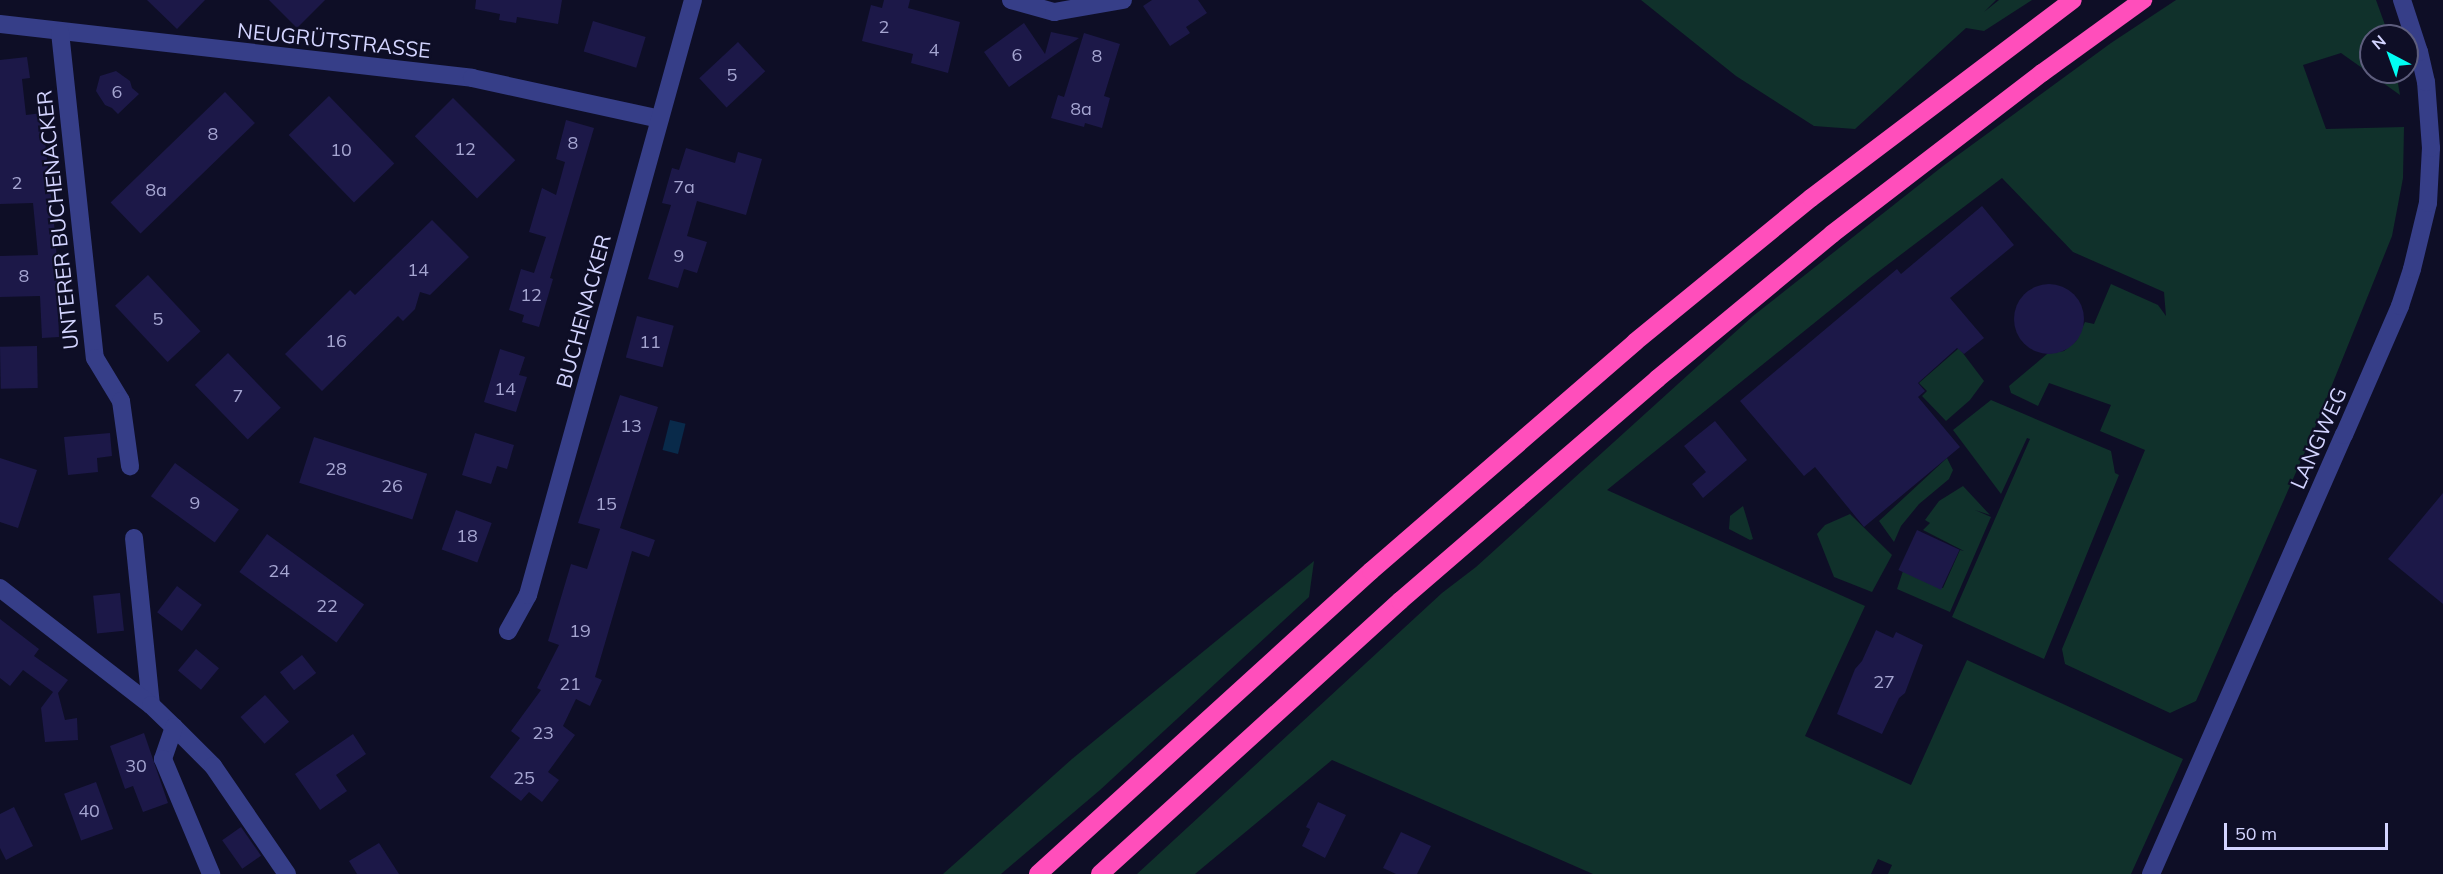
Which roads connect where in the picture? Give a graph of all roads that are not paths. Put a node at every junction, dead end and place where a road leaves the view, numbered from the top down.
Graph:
1 (693, 0) edge
2 (1011, 0) edge
3 (1123, 0) edge
4 (2073, 0) edge
5 (2144, 0) edge
6 (2402, 0) edge
7 (0, 24) edge
8 (60, 32) junction
9 (660, 119) junction
10 (130, 466) dead end
11 (134, 538) dead end
12 (0, 588) edge
13 (508, 631) dead end
14 (151, 705) junction
15 (174, 727) junction
16 (210, 874) edge
17 (287, 874) edge
18 (1038, 874) edge
19 (1100, 874) edge
20 (2151, 874) edge

1 - 9 street, BUCHENACKER
2 - 3 street
4 - 18 highway
5 - 19 highway
6 - 20 street, LANGWEG
7 - 8 street, NEUGRÜTSTRASSE
8 - 9 street, NEUGRÜTSTRASSE
8 - 10 street, UNTERER BUCHENACKER
9 - 13 street, BUCHENACKER
11 - 14 street
12 - 14 street
14 - 15 street
15 - 16 street
15 - 17 street

